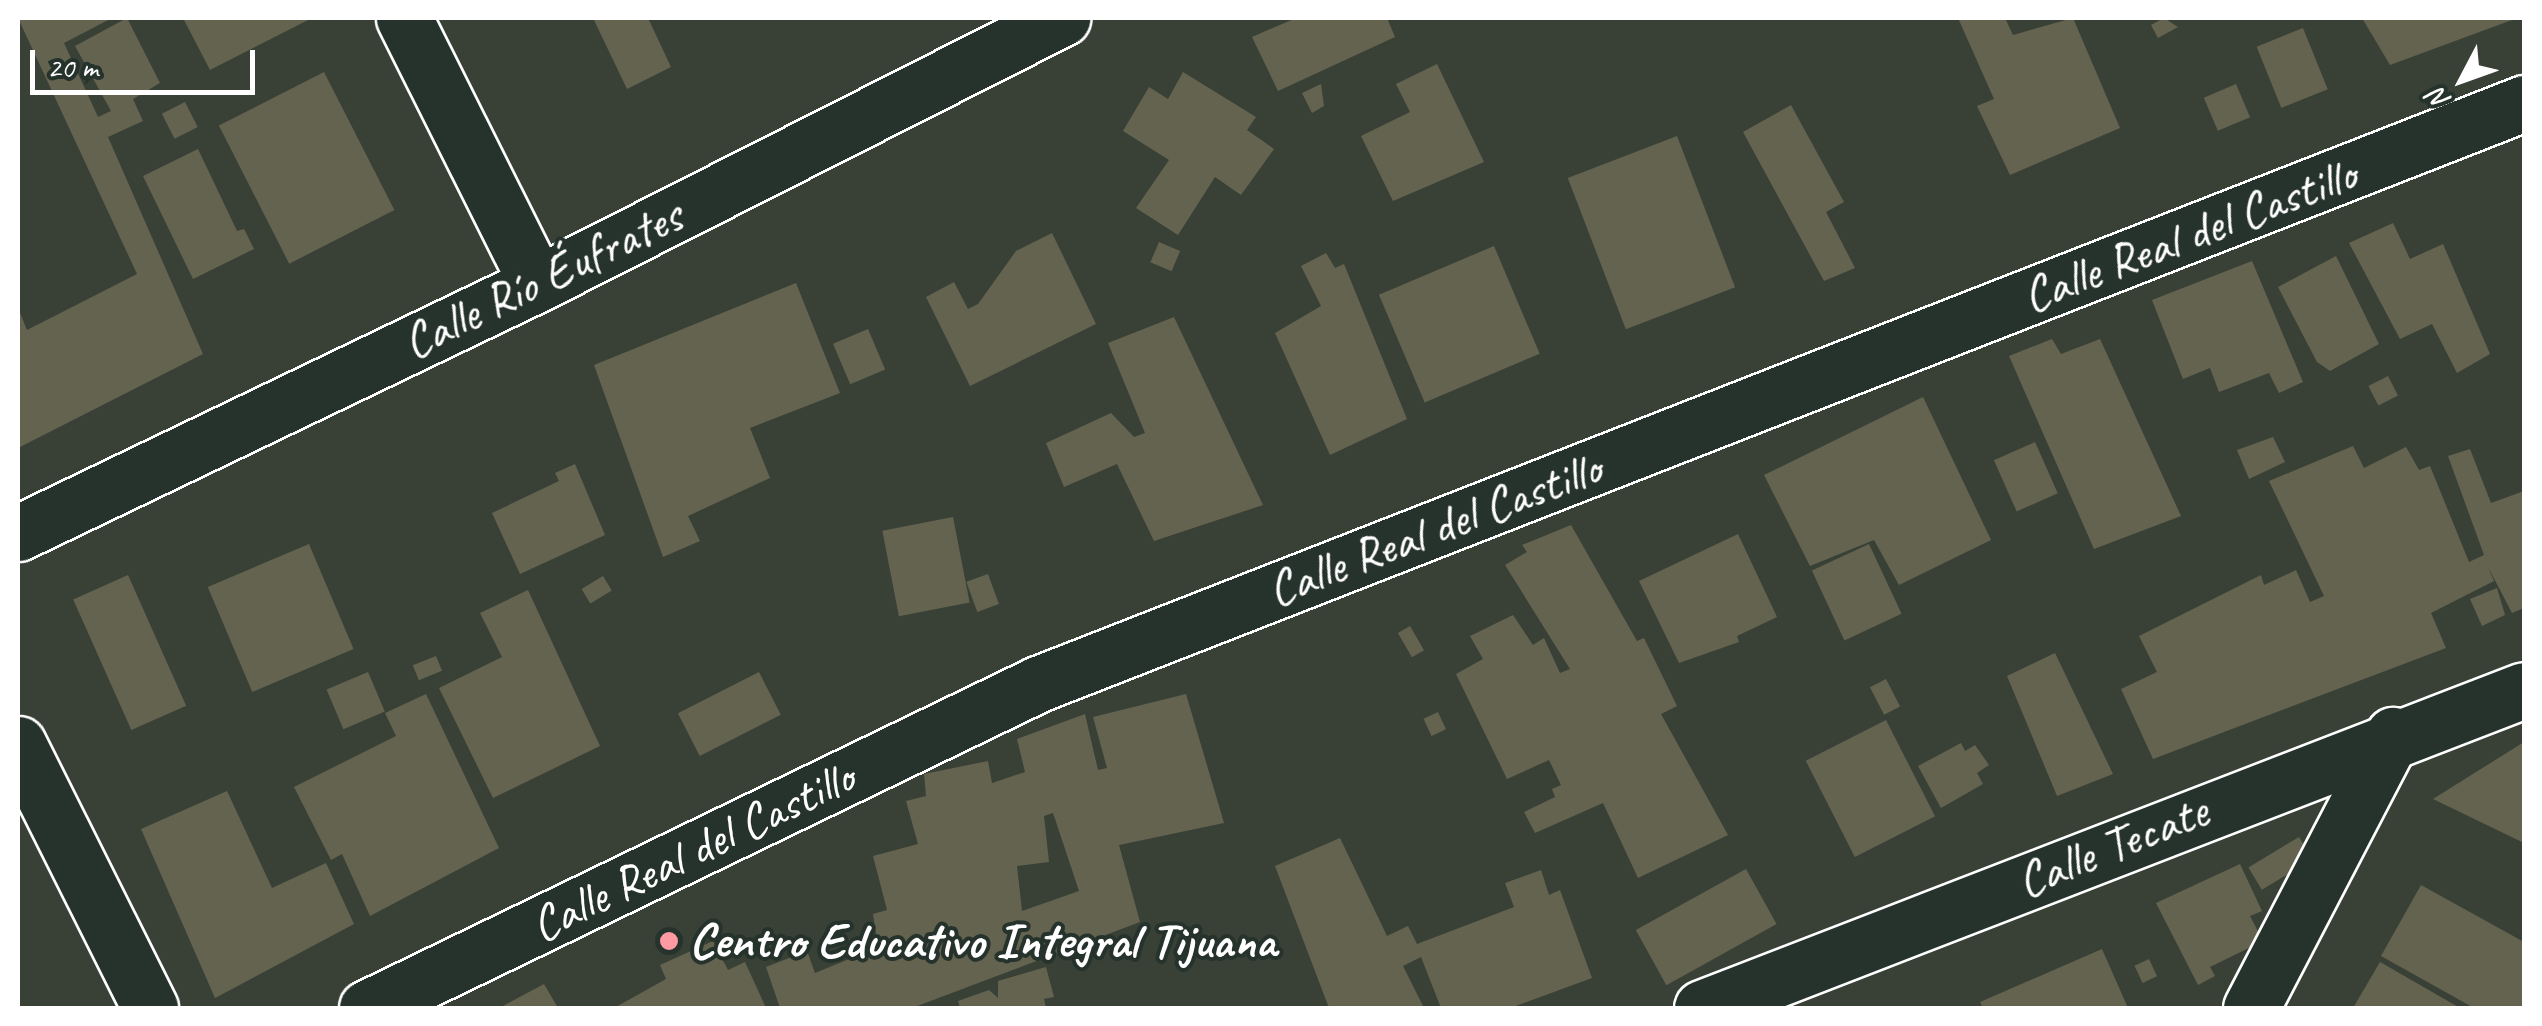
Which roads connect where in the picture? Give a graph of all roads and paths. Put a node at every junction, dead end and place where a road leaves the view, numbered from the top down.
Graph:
1 (404, 18) edge
2 (1062, 18) edge
3 (2524, 104) edge
4 (537, 284) junction
5 (18, 533) edge
6 (2524, 690) edge
7 (2393, 736) junction
8 (18, 744) edge
9 (150, 1008) edge
10 (367, 1008) edge
11 (1702, 1008) edge
12 (2251, 1008) edge

1 - 4 street
2 - 4 street, Calle Río Éufrates
3 - 10 street, Calle Real del Castillo
4 - 5 street, Calle Río Éufrates
6 - 7 street, Calle Tecate
7 - 11 street, Calle Tecate
7 - 12 street
8 - 9 street

